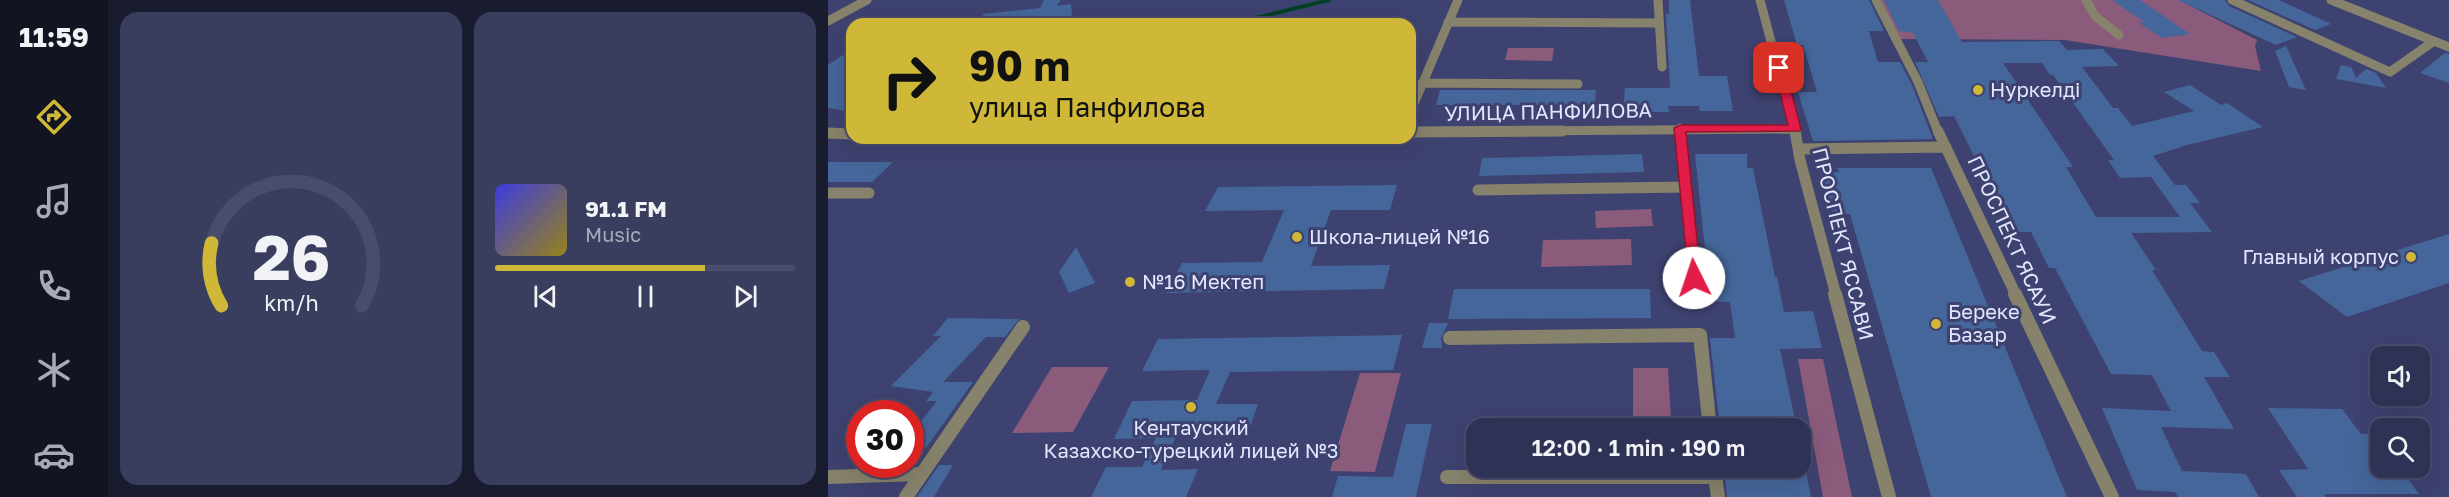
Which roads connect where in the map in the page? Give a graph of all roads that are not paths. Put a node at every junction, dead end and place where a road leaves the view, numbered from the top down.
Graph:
1 (867, 0) edge
2 (1458, 0) edge
3 (1658, 0) edge
4 (1760, 0) edge
5 (1876, 0) edge
6 (2086, 0) edge
7 (2232, 0) edge
8 (2331, 0) edge
9 (828, 21) edge
10 (1448, 22) junction
11 (1659, 23) junction
12 (2119, 35) dead end
13 (2434, 41) junction
14 (2449, 46) edge
15 (1662, 67) dead end
16 (1422, 83) junction
17 (1578, 84) dead end
18 (1416, 98) edge
19 (1680, 128) junction
20 (1795, 129) junction
21 (1416, 132) edge
22 (828, 134) edge
23 (846, 134) edge
24 (1946, 147) junction
25 (1799, 149) junction
26 (1687, 187) junction
27 (1478, 190) dead end
28 (828, 193) edge
29 (869, 193) dead end
30 (1694, 278) dead end
31 (1023, 327) dead end
32 (1450, 338) dead end
33 (1709, 418) edge
34 (924, 468) edge
35 (846, 476) edge
36 (828, 477) edge
37 (1447, 477) dead end
38 (1466, 477) edge
39 (918, 478) edge
40 (1716, 478) edge
41 (906, 497) edge
42 (1718, 497) edge
43 (1889, 497) edge
44 (2112, 497) edge

1 - 9 street
2 - 10 street
3 - 11 street
4 - 20 street, ПРОСПЕКТ ЯССАВИ
5 - 24 street, ПРОСПЕКТ ЯСАУИ
6 - 12 street
7 - 13 street
8 - 13 street
10 - 11 street
10 - 16 street
11 - 15 street
13 - 14 street
16 - 17 street
16 - 18 street
19 - 20 street, УЛИЦА ПАНФИЛОВА
19 - 21 street, УЛИЦА ПАНФИЛОВА
19 - 26 street
20 - 25 street, ПРОСПЕКТ ЯССАВИ
22 - 23 street
24 - 25 street
24 - 44 street, ПРОСПЕКТ ЯСАУИ
25 - 43 street, ПРОСПЕКТ ЯССАВИ
26 - 27 street
26 - 30 street
28 - 29 street
31 - 34 street
32 - 33 street
35 - 36 street
37 - 38 street
39 - 41 street
40 - 42 street

